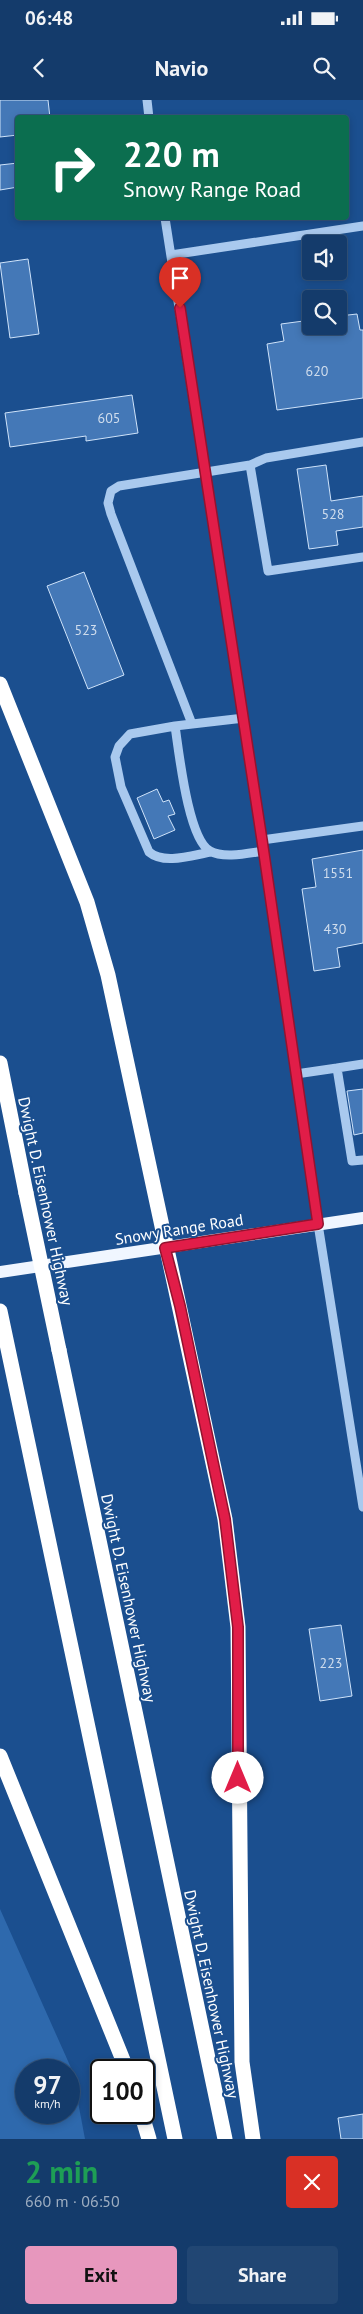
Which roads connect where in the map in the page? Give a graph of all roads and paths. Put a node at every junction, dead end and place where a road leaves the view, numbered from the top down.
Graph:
1 (147, 100) edge
2 (149, 115) edge
3 (165, 220) edge
4 (363, 226) edge
5 (171, 255) junction
6 (363, 442) edge
7 (250, 465) junction
8 (205, 471) junction
9 (363, 557) edge
10 (0, 684) edge
11 (244, 718) junction
12 (192, 724) junction
13 (175, 726) junction
14 (363, 826) edge
15 (262, 840) junction
16 (264, 851) junction
17 (211, 852) junction
18 (0, 1063) edge
19 (363, 1064) edge
20 (337, 1068) junction
21 (296, 1074) junction
22 (363, 1160) edge
23 (363, 1218) edge
24 (318, 1224) junction
25 (165, 1248) junction
26 (0, 1272) edge
27 (0, 1311) edge
28 (363, 1506) edge
29 (0, 1756) edge
30 (123, 2059) edge
31 (145, 2124) edge
32 (149, 2139) edge
33 (175, 2139) edge
34 (225, 2139) edge
35 (253, 2139) edge

1 - 2 street
3 - 5 street
4 - 5 street
5 - 8 street
6 - 7 street
7 - 8 street
7 - 9 street
8 - 11 street
8 - 12 street
10 - 25 highway
11 - 12 street
11 - 15 street
12 - 13 street
13 - 17 street
13 - 17 street
14 - 15 street
15 - 16 street
16 - 17 street
16 - 21 street
18 - 34 highway, Dwight D. Eisenhower Highway, bridge
19 - 20 street
20 - 21 street
20 - 22 street
21 - 24 street
23 - 24 main road, Snowy Range Road
24 - 25 main road, Snowy Range Road
24 - 28 street
25 - 26 main road, Snowy Range Road
25 - 35 highway
27 - 33 highway
29 - 30 highway
31 - 32 highway

